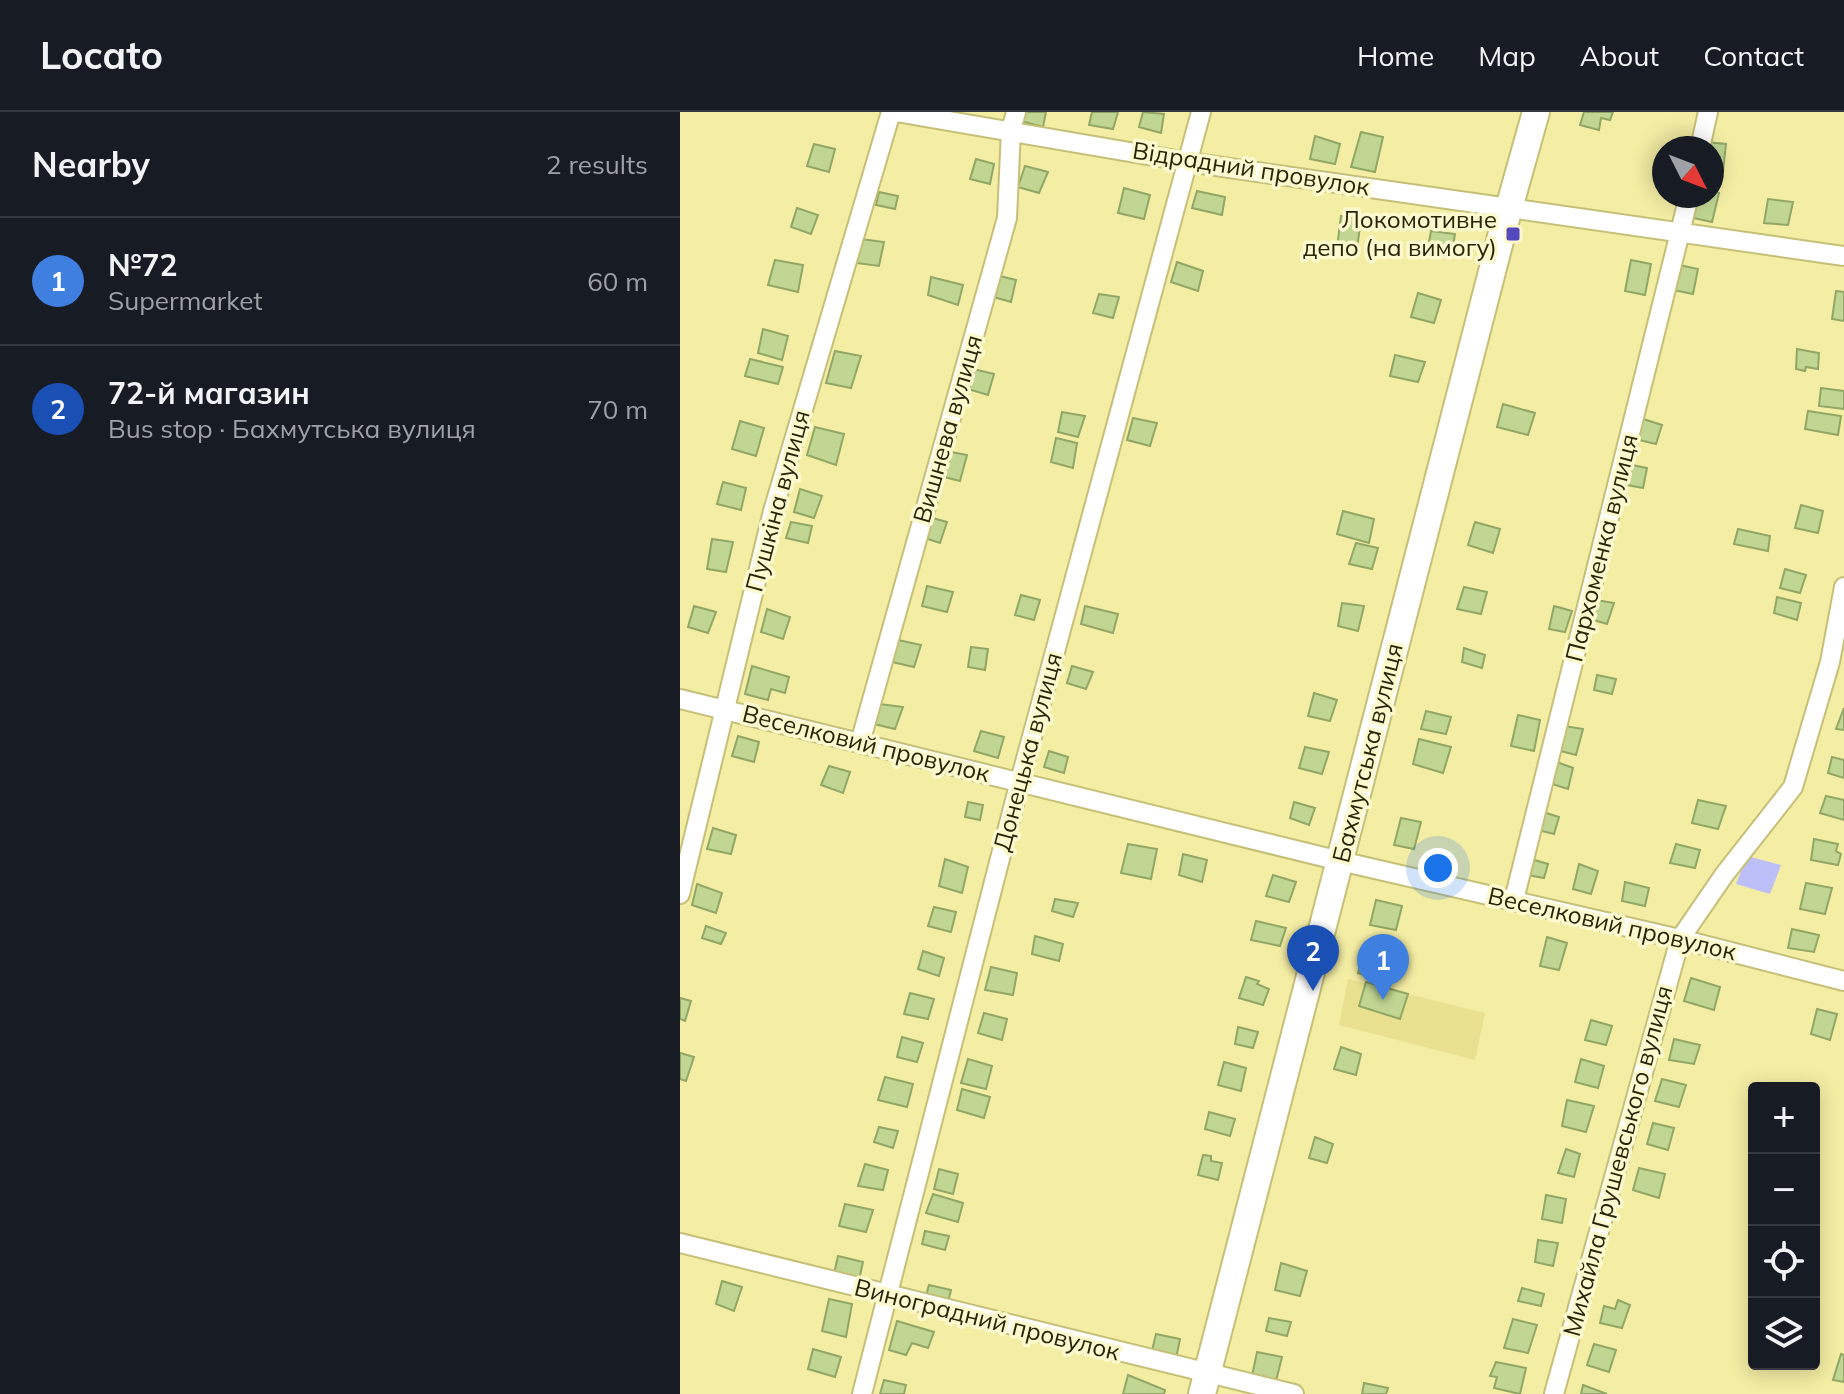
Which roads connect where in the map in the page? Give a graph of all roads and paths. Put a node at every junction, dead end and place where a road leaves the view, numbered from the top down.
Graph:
1 (894, 112) edge
2 (1201, 112) edge
3 (1536, 112) edge
4 (1708, 112) edge
5 (1014, 121) edge
6 (1703, 136) edge
7 (1188, 162) junction
8 (1509, 207) junction
9 (1686, 208) edge
10 (1681, 233) junction
11 (1844, 256) edge
12 (1844, 587) edge
13 (680, 699) edge
14 (725, 710) junction
15 (860, 743) junction
16 (1020, 781) junction
17 (1340, 861) junction
18 (680, 894) edge
19 (1514, 900) junction
20 (1680, 939) junction
21 (1844, 981) edge
22 (680, 1243) edge
23 (886, 1295) junction
24 (1204, 1384) edge
25 (862, 1394) edge
26 (1294, 1394) edge
27 (1554, 1394) edge

1 - 5 street, Відрадний провулок
1 - 14 street, Пушкіна вулиця
2 - 7 street, Донецька вулиця
3 - 8 street, Бахмутська вулиця
4 - 6 street
5 - 7 street, Відрадний провулок
5 - 15 street, Вишнева вулиця
7 - 8 street, Відрадний провулок
7 - 16 street, Донецька вулиця
8 - 10 street, Відрадний провулок
8 - 17 street, Бахмутська вулиця
9 - 10 street, Пархоменка вулиця
10 - 11 street, Відрадний провулок
10 - 19 street, Пархоменка вулиця
12 - 20 street, Михайла Грушевського вулиця
13 - 14 street, Веселковий провулок
14 - 15 street, Веселковий провулок
14 - 18 street, Пушкіна вулиця
15 - 16 street, Веселковий провулок
16 - 17 street, Веселковий провулок
16 - 23 street, Донецька вулиця
17 - 19 street, Веселковий провулок
17 - 24 street, Бахмутська вулиця
19 - 20 street, Веселковий провулок
20 - 21 street, Веселковий провулок
20 - 27 street, Михайла Грушевського вулиця
22 - 23 street, Виноградний провулок
23 - 24 street, Виноградний провулок
23 - 25 street, Донецька вулиця
24 - 26 street, Виноградний провулок

